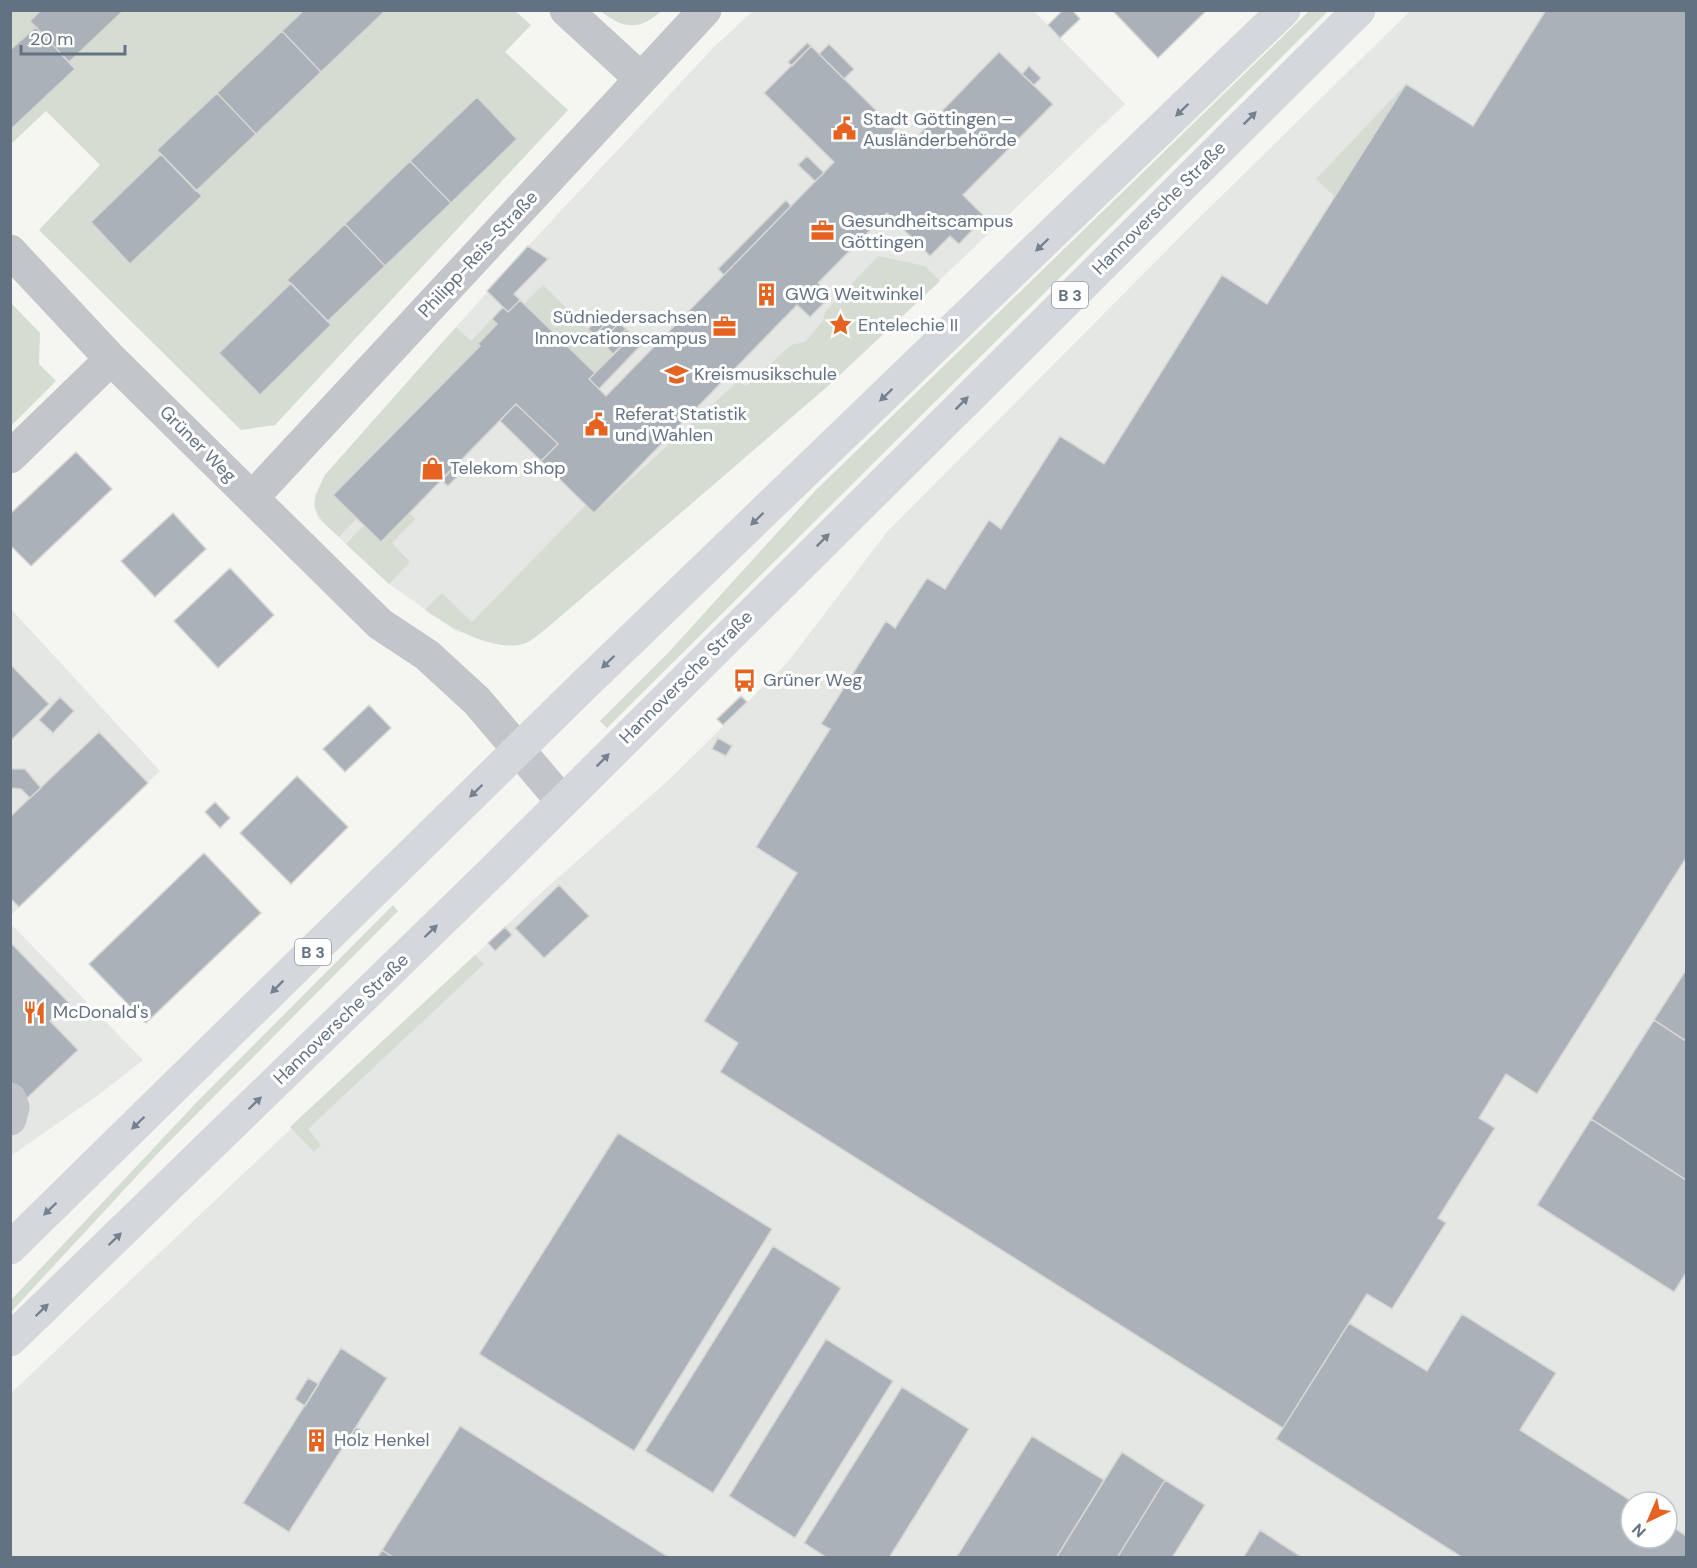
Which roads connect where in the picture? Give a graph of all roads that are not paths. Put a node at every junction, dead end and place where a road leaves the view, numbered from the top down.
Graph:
1 (566, 10) edge
2 (705, 10) edge
3 (1284, 10) edge
4 (1359, 10) edge
5 (640, 78) junction
6 (10, 251) edge
7 (111, 358) junction
8 (10, 457) edge
9 (252, 498) junction
10 (511, 757) junction
11 (555, 808) junction
12 (10, 1099) edge
13 (10, 1119) edge
14 (10, 1248) edge
15 (10, 1340) edge

1 - 5 street
2 - 5 street, Philipp-Reis-Straße
3 -> 10 main road, B 3
11 -> 4 main road, Hannoversche Straße / B 3
5 - 9 street, Philipp-Reis-Straße
6 - 7 street, Grüner Weg
7 - 8 street
7 - 9 street, Grüner Weg
9 - 10 street, Grüner Weg
10 - 11 street, Grüner Weg
10 -> 14 main road, B 3
15 -> 11 main road, Hannoversche Straße / B 3
12 - 13 street

